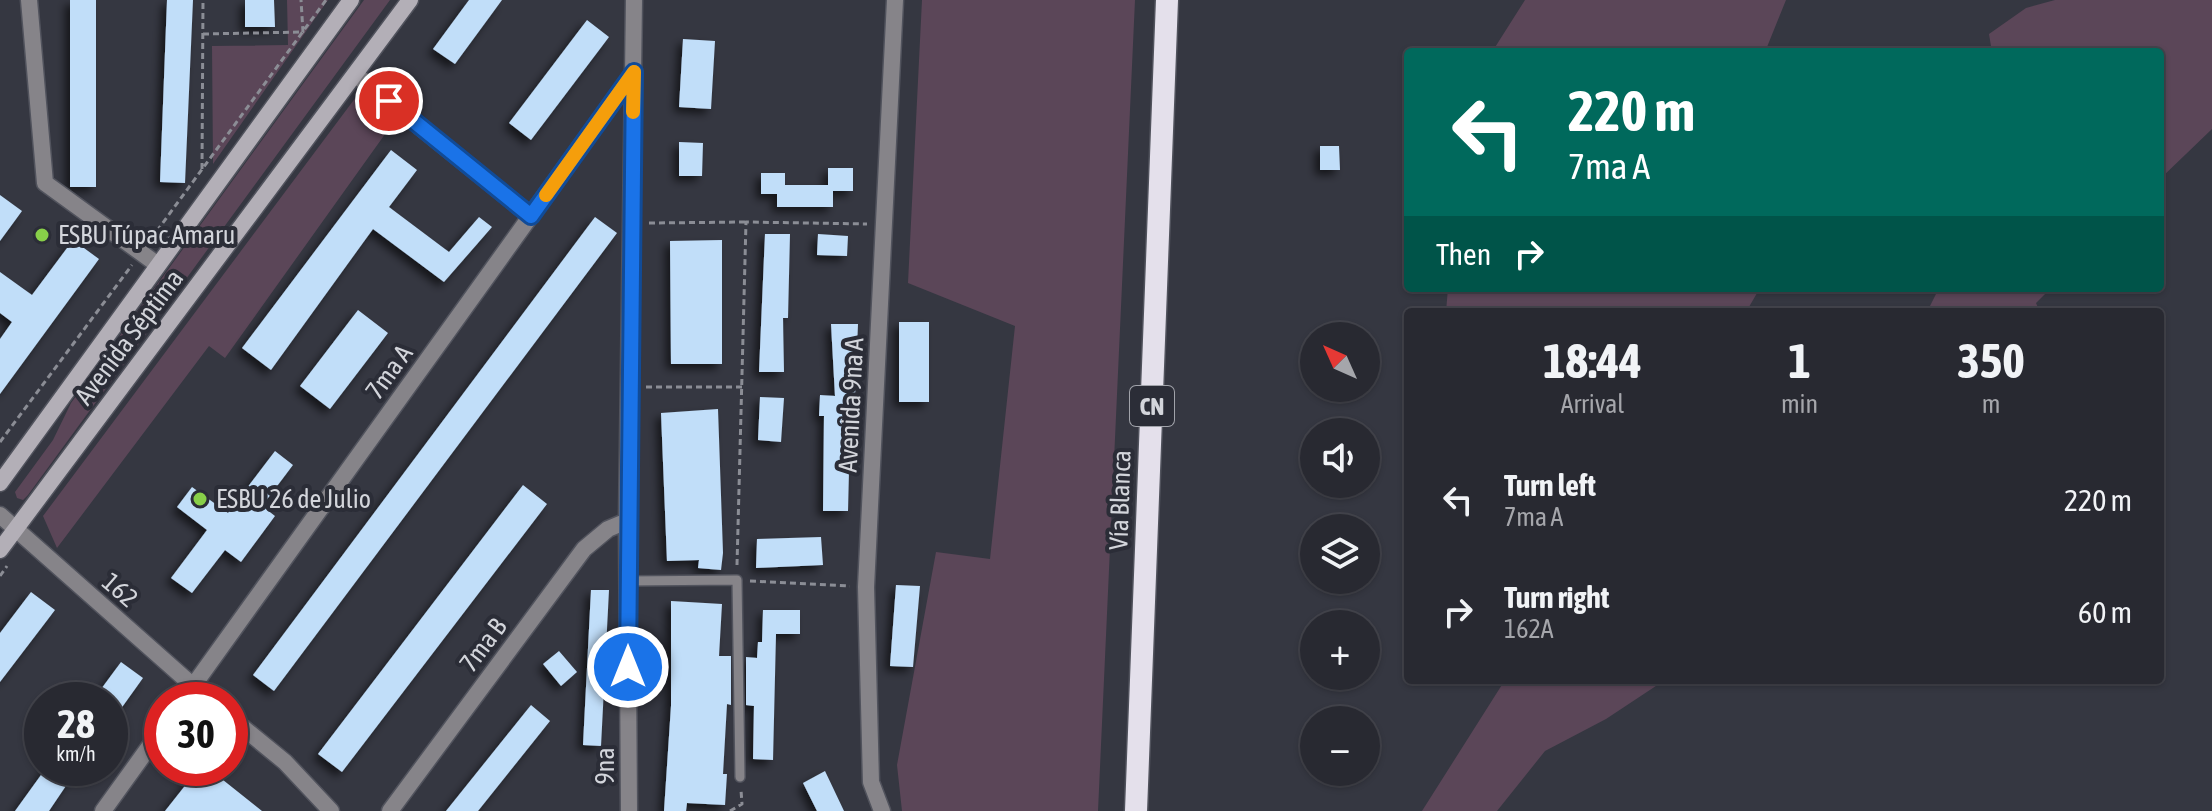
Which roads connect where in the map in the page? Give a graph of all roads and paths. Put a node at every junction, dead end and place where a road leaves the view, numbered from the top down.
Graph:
1 (29, 0) edge
2 (203, 0) edge
3 (301, 0) edge
4 (326, 0) edge
5 (351, 0) edge
6 (410, 0) edge
7 (634, 0) edge
8 (895, 0) edge
9 (1167, 0) edge
10 (303, 32) junction
11 (203, 34) junction
12 (634, 72) junction
13 (356, 75) junction
14 (202, 169) junction
15 (531, 216) junction
16 (746, 222) junction
17 (633, 224) junction
18 (884, 225) junction
19 (141, 253) junction
20 (158, 265) junction
21 (630, 387) junction
22 (742, 387) junction
23 (0, 442) edge
24 (0, 483) edge
25 (0, 515) edge
26 (627, 521) junction
27 (15, 529) junction
28 (0, 550) edge
29 (737, 580) junction
30 (627, 581) junction
31 (866, 587) junction
32 (176, 682) edge
33 (196, 682) edge
34 (248, 732) edge
35 (144, 754) edge
36 (740, 777) joint
37 (103, 811) edge
38 (331, 811) edge
39 (390, 811) edge
40 (629, 811) edge
41 (730, 811) edge
42 (882, 811) edge
43 (1136, 811) edge

1 - 19 street
2 - 11 path
3 - 10 path
4 - 10 path
5 - 20 main road, Avenida Séptima
6 - 13 main road, Avenida Séptima
7 - 12 street, 9na
8 - 18 street, Avenida 9na A
9 - 43 highway, Vía Blanca / CN
10 - 11 path
10 - 14 path
11 - 14 path
12 - 15 street, 7ma A
12 - 17 street, 9na
13 - 15 street
13 - 27 main road, Avenida Séptima
14 - 19 path
15 - 33 street, 7ma A
16 - 17 path
16 - 18 path
16 - 22 path
17 - 21 street, 9na
18 - 31 street, Avenida 9na A
19 - 20 street
19 - 23 path
20 - 24 main road, Avenida Séptima
21 - 22 path
21 - 26 street, 9na
22 - 29 path
25 - 27 street, 162
26 - 30 street, 9na
26 - 39 street, 7ma B
27 - 28 main road, Avenida Séptima
27 - 32 street, 162
29 - 30 lane
29 - 31 path
29 - 36 lane
30 - 40 street, 9na
31 - 42 street, Avenida 9na A
34 - 38 street
35 - 37 street
36 - 41 path

